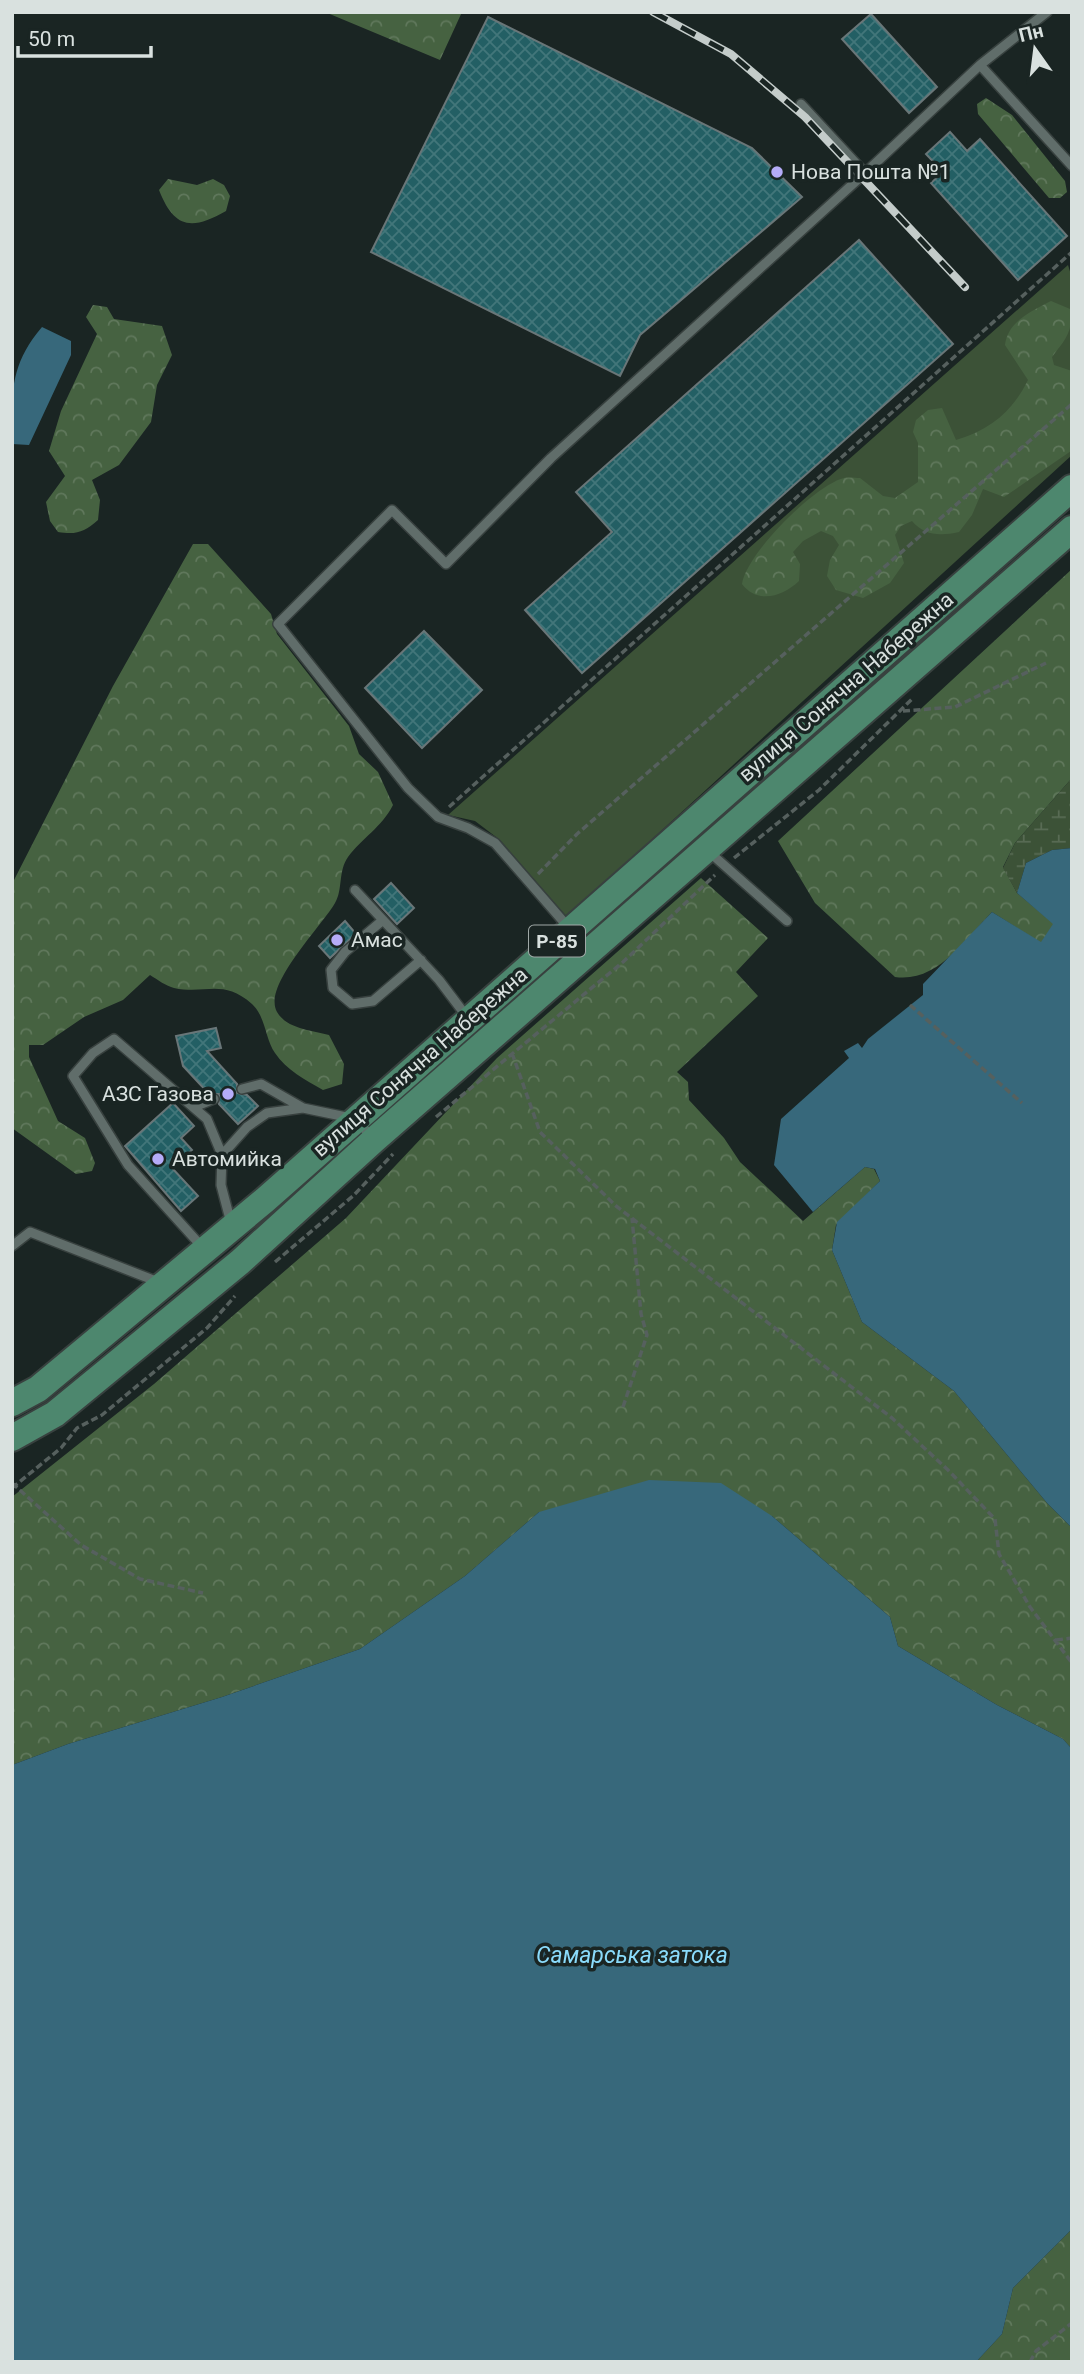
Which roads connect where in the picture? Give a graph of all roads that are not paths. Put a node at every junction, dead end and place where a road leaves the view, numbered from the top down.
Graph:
1 (1047, 12) edge
2 (981, 65) junction
3 (801, 104) dead end
4 (1072, 166) edge
5 (864, 173) junction
6 (1072, 488) edge
7 (1072, 529) edge
8 (715, 859) junction
9 (355, 890) dead end
10 (383, 920) junction
11 (787, 921) dead end
12 (570, 930) junction
13 (421, 960) junction
14 (488, 1035) junction
15 (242, 1089) dead end
16 (214, 1099) dead end
17 (194, 1107) junction
18 (303, 1108) junction
19 (356, 1119) junction
20 (386, 1144) junction
21 (222, 1154) junction
22 (12, 1245) edge
23 (227, 1246) junction
24 (166, 1285) junction
25 (12, 1403) edge
26 (12, 1438) edge

1 - 2 lane
2 - 4 lane
2 - 5 lane
3 - 5 lane
5 - 12 lane
6 - 12 main road, вулиця Сонячна Набережна / Р-85
7 - 8 main road, вулиця Сонячна Набережна / Р-85
8 - 11 lane
8 - 14 main road, вулиця Сонячна Набережна / Р-85
9 - 10 lane
10 - 13 lane
10 - 13 lane
12 - 14 main road, вулиця Сонячна Набережна / Р-85
13 - 14 lane
14 - 19 main road, вулиця Сонячна Набережна / Р-85
14 - 20 main road, вулиця Сонячна Набережна / Р-85
15 - 18 lane
16 - 17 lane
17 - 21 lane
17 - 23 lane
18 - 19 lane
18 - 21 lane
19 - 20 lane
19 - 23 main road, вулиця Сонячна Набережна / Р-85
20 - 23 main road, вулиця Сонячна Набережна / Р-85
21 - 23 lane
22 - 24 lane
23 - 24 main road, вулиця Сонячна Набережна / Р-85
23 - 26 main road, вулиця Сонячна Набережна / Р-85
24 - 25 main road, вулиця Сонячна Набережна / Р-85

